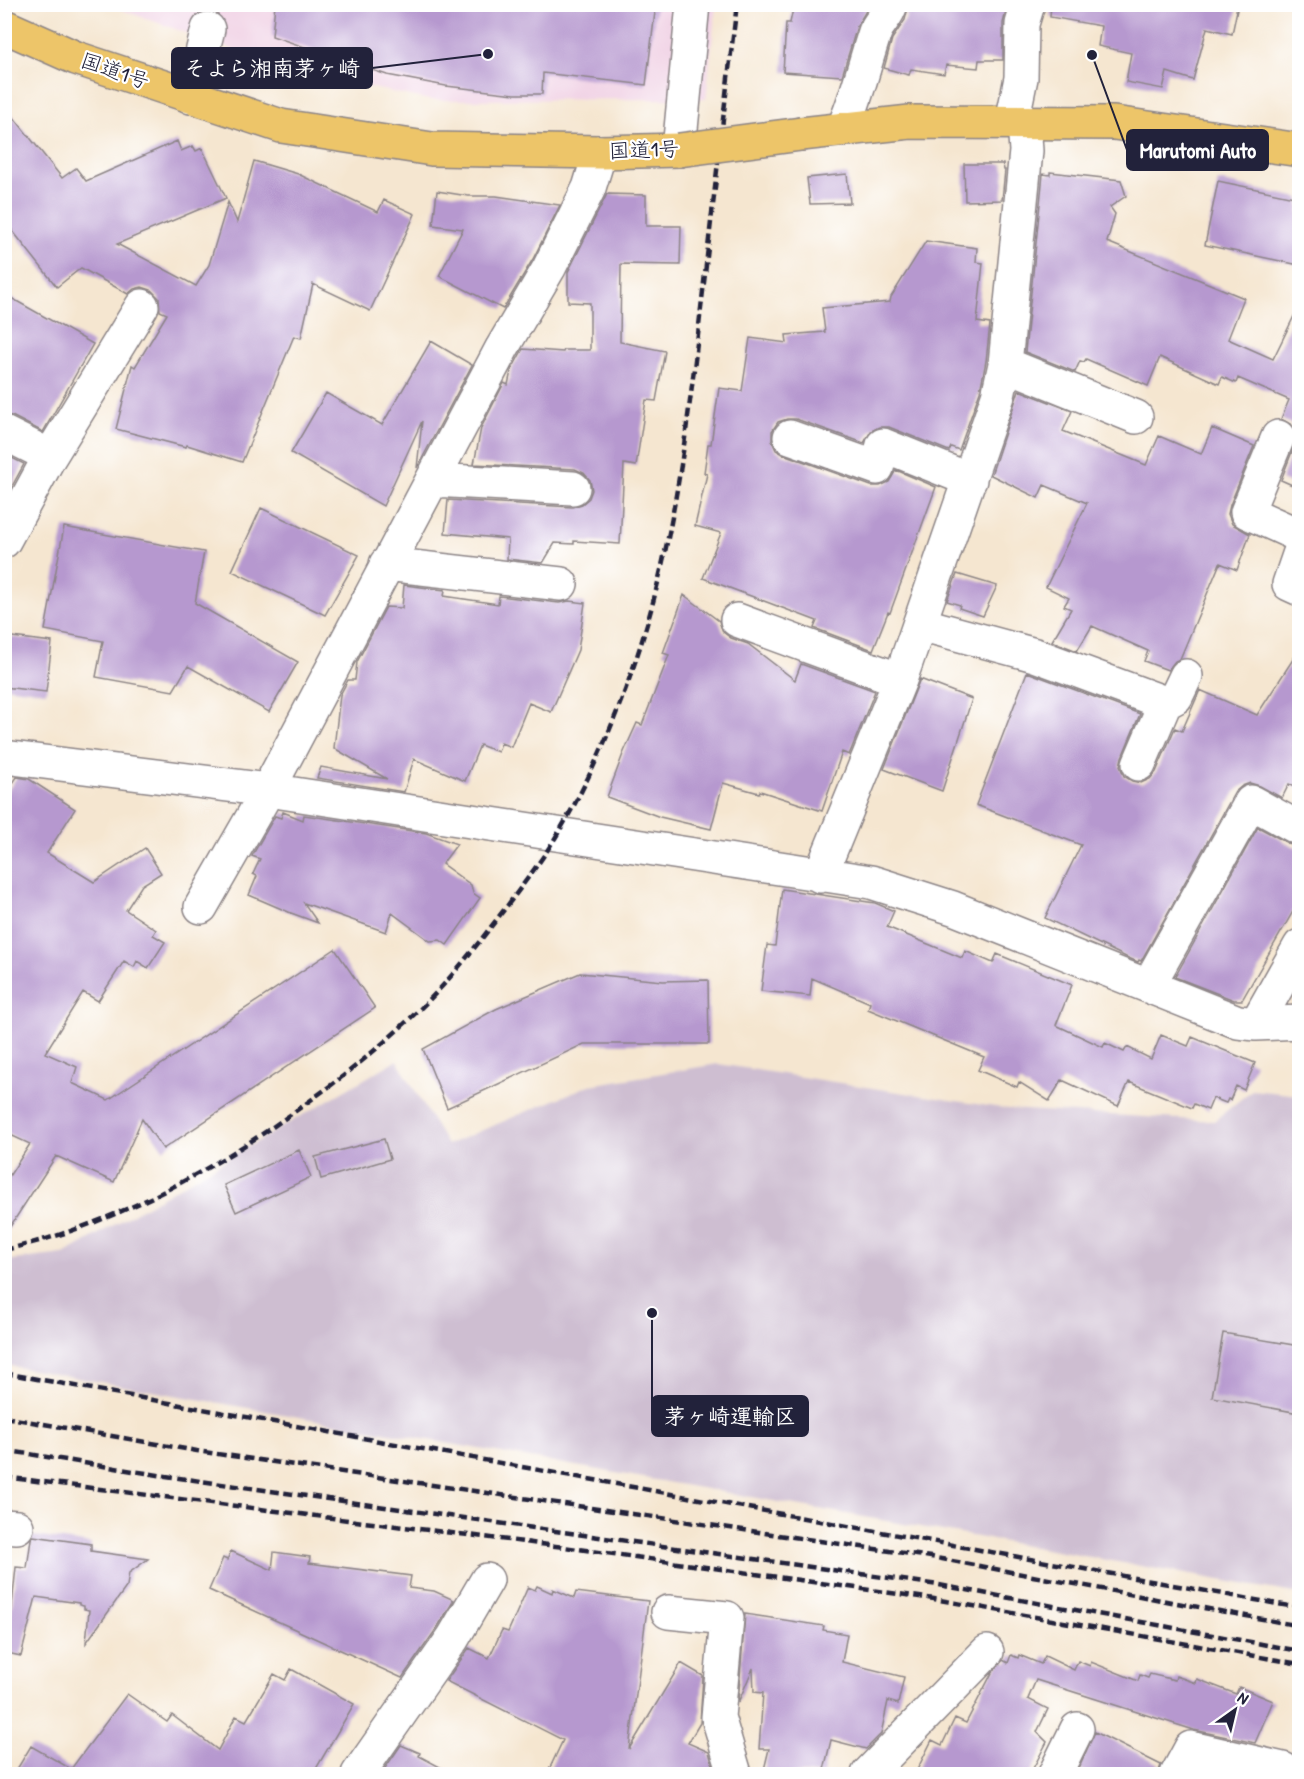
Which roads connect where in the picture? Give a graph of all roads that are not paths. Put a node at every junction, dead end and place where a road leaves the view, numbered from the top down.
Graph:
1 (693, 4) edge
2 (891, 4) edge
3 (1028, 4) edge
4 (4, 26) edge
5 (208, 29) dead end
6 (191, 97) junction
7 (1018, 122) junction
8 (843, 129) junction
9 (679, 150) junction
10 (1299, 150) edge
11 (600, 152) junction
12 (142, 306) dead end
13 (1005, 364) junction
14 (1136, 417) dead end
15 (4, 434) edge
16 (789, 437) dead end
17 (1278, 437) dead end
18 (50, 456) junction
19 (433, 480) junction
20 (970, 480) junction
21 (573, 488) dead end
22 (1299, 536) edge
23 (4, 541) edge
24 (1299, 552) edge
25 (386, 564) junction
26 (561, 584) dead end
27 (1299, 589) edge
28 (737, 620) dead end
29 (920, 624) junction
30 (1186, 676) dead end
31 (900, 680) junction
32 (1165, 704) junction
33 (4, 757) edge
34 (1139, 764) dead end
35 (268, 790) junction
36 (1299, 829) edge
37 (820, 876) junction
38 (201, 907) dead end
39 (1299, 946) edge
40 (1148, 986) junction
41 (1299, 1022) edge
42 (1256, 1024) junction
43 (487, 1580) dead end
44 (668, 1612) dead end
45 (987, 1652) dead end
46 (1077, 1729) dead end
47 (1283, 1769) dead end
48 (357, 1774) edge
49 (735, 1774) edge
50 (868, 1774) edge
51 (1054, 1774) edge
52 (1176, 1774) edge

1 - 9 street
2 - 8 street
3 - 7 street
4 - 6 highway, 国道1号
5 - 6 street
6 - 11 highway, 国道1号
7 - 8 highway, 国道1号
7 - 10 highway, 国道1号
7 - 13 street
8 - 9 highway, 国道1号, bridge
9 - 11 highway, 国道1号
11 - 19 street
12 - 18 street
13 - 14 street
13 - 20 street
15 - 18 street
16 - 20 street
17 - 22 street
18 - 23 street
19 - 21 street
19 - 25 street
20 - 29 street
24 - 27 street
25 - 26 street
25 - 35 street
28 - 31 street
29 - 31 street
29 - 32 street
30 - 32 street
31 - 37 street
32 - 34 street
33 - 35 street
35 - 37 street
35 - 38 street
36 - 40 street
37 - 40 street
39 - 42 street
40 - 42 street
41 - 42 street
43 - 48 street
44 - 49 street
45 - 50 street
46 - 51 street
47 - 52 street

